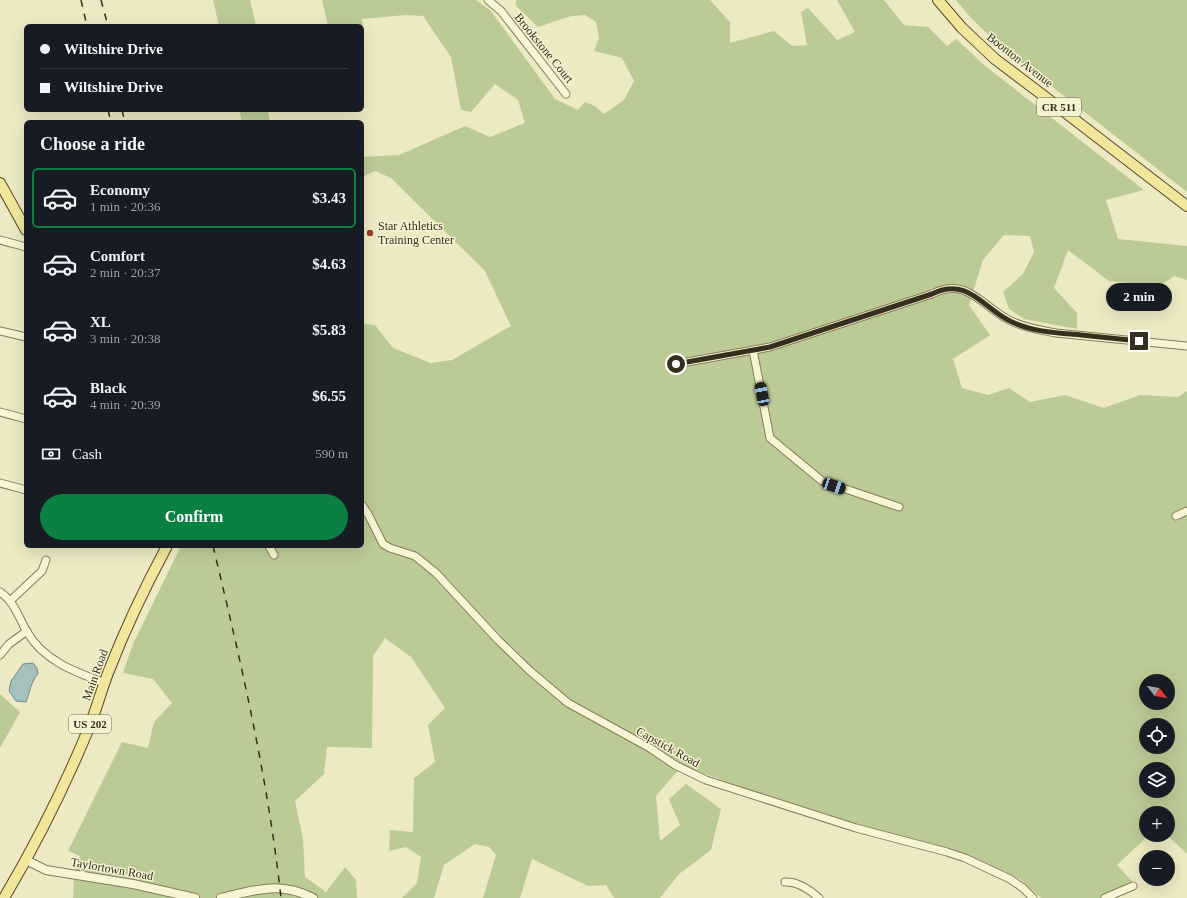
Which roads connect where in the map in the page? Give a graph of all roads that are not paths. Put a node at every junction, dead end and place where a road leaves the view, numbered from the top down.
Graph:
1 (488, 0) edge
2 (938, 0) edge
3 (566, 94) dead end
4 (0, 183) edge
5 (1187, 206) edge
6 (24, 226) edge
7 (0, 240) edge
8 (24, 246) edge
9 (0, 331) edge
10 (24, 337) edge
11 (1187, 346) edge
12 (753, 350) junction
13 (676, 364) dead end
14 (0, 412) edge
15 (24, 418) edge
16 (0, 483) edge
17 (24, 489) edge
18 (364, 508) edge
19 (899, 508) dead end
20 (1187, 511) edge
21 (1176, 516) dead end
22 (166, 548) edge
23 (270, 548) edge
24 (274, 556) dead end
25 (46, 560) dead end
26 (0, 592) edge
27 (10, 601) junction
28 (27, 631) junction
29 (0, 655) edge
30 (105, 683) junction
31 (26, 860) junction
32 (785, 882) dead end
33 (1133, 886) dead end
34 (4, 898) edge
35 (195, 898) edge
36 (221, 898) edge
37 (313, 898) edge
38 (819, 898) edge
39 (1034, 898) edge
40 (1105, 898) edge

1 - 3 street, Brookstone Court
2 - 5 main road, Boonton Avenue / CR 511
4 - 6 main road
7 - 8 street
9 - 10 street
11 - 12 street
12 - 13 street
12 - 19 street
14 - 15 street
16 - 17 street
18 - 39 street, Capstick Road
20 - 21 street
22 - 30 main road, Main Road / US 202
23 - 24 street
25 - 27 street
26 - 27 street
27 - 28 street
28 - 29 street
28 - 30 street
30 - 31 main road, Main Road / US 202
31 - 34 main road, Main Road / US 202
31 - 35 street, Taylortown Road
32 - 38 street
33 - 40 street
36 - 37 street

